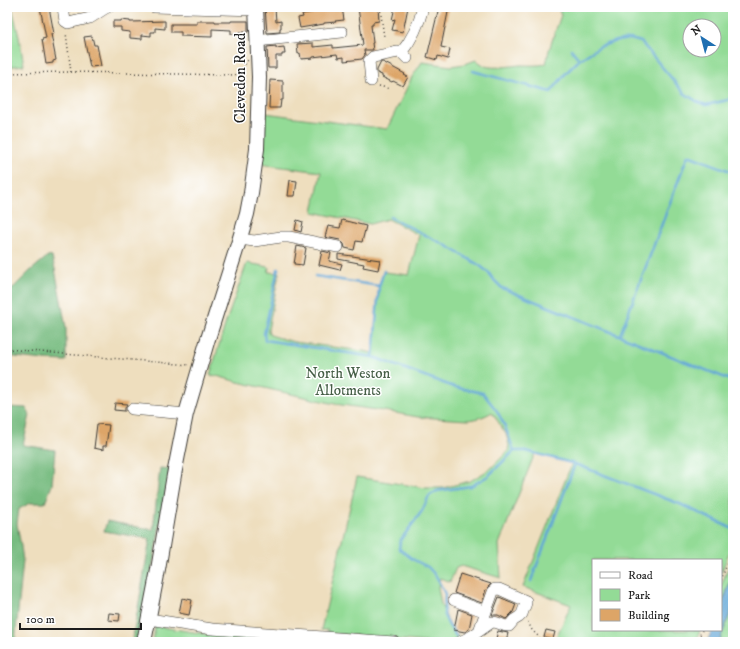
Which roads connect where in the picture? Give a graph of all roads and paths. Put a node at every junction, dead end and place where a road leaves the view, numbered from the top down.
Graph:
1 (63, 7) edge
2 (108, 7) edge
3 (154, 7) edge
4 (380, 7) edge
5 (423, 7) edge
6 (256, 8) edge
7 (65, 21) junction
8 (343, 31) dead end
9 (384, 37) dead end
10 (258, 48) junction
11 (71, 72) junction
12 (7, 73) edge
13 (371, 81) dead end
14 (240, 239) junction
15 (338, 247) dead end
16 (7, 349) edge
17 (199, 366) junction
18 (132, 409) dead end
19 (186, 414) junction
20 (7, 507) edge
21 (733, 549) edge
22 (722, 577) edge
23 (7, 578) edge
24 (454, 600) dead end
25 (486, 612) junction
26 (520, 616) junction
27 (149, 619) junction
28 (479, 631) junction
29 (702, 631) edge
30 (144, 642) edge
31 (394, 642) edge
32 (460, 642) edge
33 (543, 642) edge
34 (697, 642) edge

1 - 7 street
2 - 7 street
3 - 6 street
4 - 9 path
5 - 13 street
6 - 10 main road, Clevedon Road
7 - 11 path
8 - 10 street
10 - 11 path
10 - 14 main road, Clevedon Road
11 - 12 path
14 - 15 street
14 - 17 main road, Clevedon Road
16 - 17 path
17 - 19 main road, Clevedon Road
18 - 19 street
19 - 27 main road, Clevedon Road
20 - 23 path
21 - 22 path
24 - 25 street
25 - 26 street
25 - 28 street
26 - 28 street
26 - 33 path
27 - 30 main road, Clevedon Road
27 - 31 street
28 - 32 street
29 - 34 path

